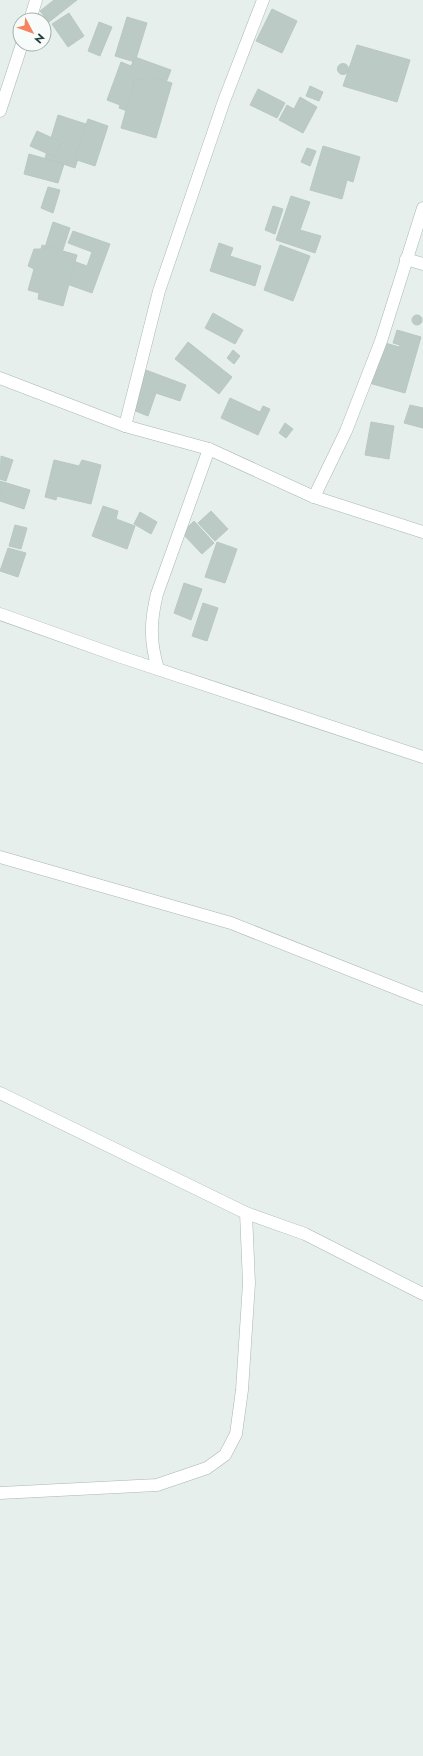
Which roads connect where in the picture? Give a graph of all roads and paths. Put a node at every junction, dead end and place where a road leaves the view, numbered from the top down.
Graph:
1 (36, 0) edge
2 (263, 0) edge
3 (32, 12) edge
4 (19, 52) edge
5 (0, 111) edge
6 (423, 208) edge
7 (406, 259) junction
8 (423, 264) edge
9 (0, 378) edge
10 (125, 426) junction
11 (209, 450) junction
12 (314, 497) junction
13 (423, 532) edge
14 (0, 614) edge
15 (158, 670) junction
16 (423, 757) edge
17 (0, 857) edge
18 (423, 998) edge
19 (0, 1093) edge
20 (246, 1213) junction
21 (423, 1294) edge
22 (0, 1493) edge

1 - 3 street
2 - 10 street
4 - 5 street
6 - 7 street
7 - 8 street
7 - 12 street
9 - 10 street
10 - 11 street
11 - 12 street
11 - 15 street
12 - 13 street
14 - 15 street
15 - 16 street
17 - 18 street
19 - 20 street
20 - 21 street
20 - 22 street

